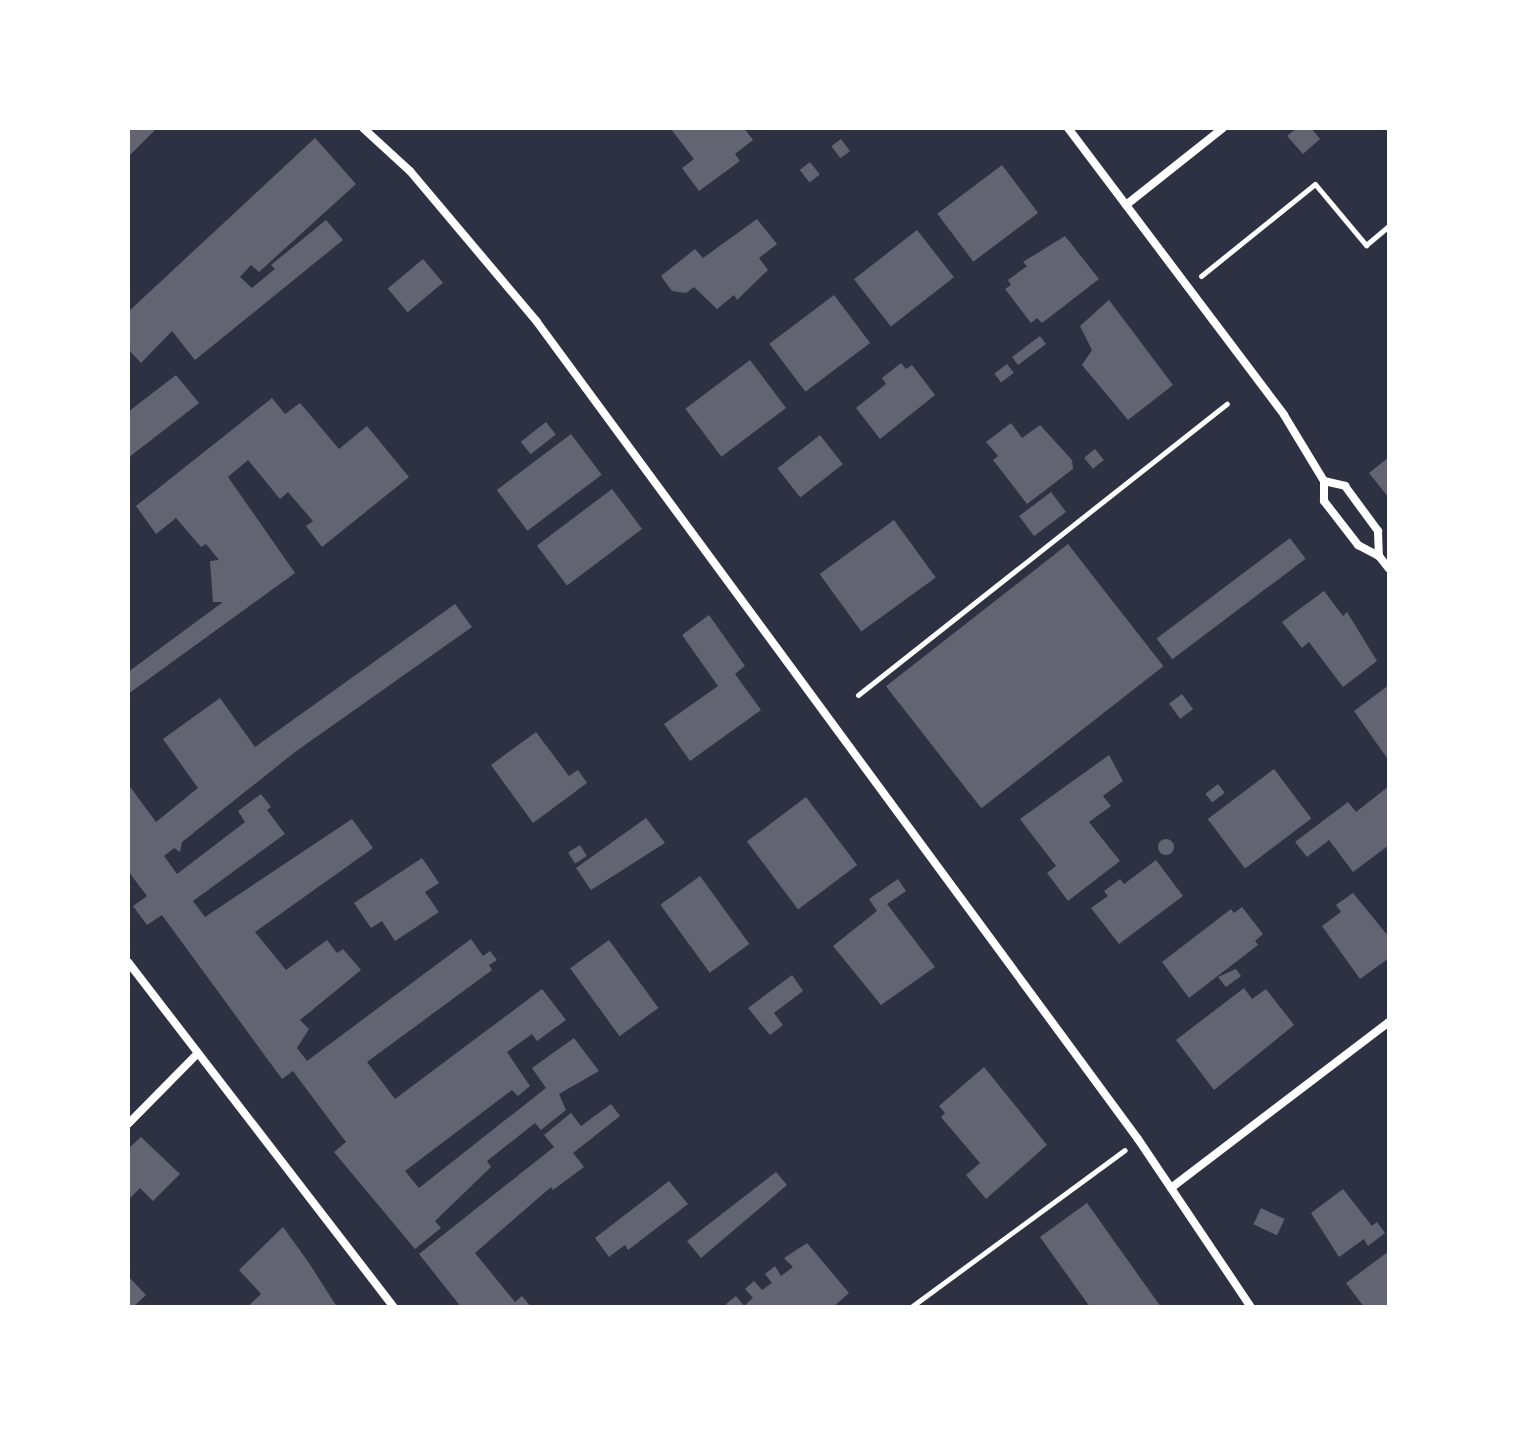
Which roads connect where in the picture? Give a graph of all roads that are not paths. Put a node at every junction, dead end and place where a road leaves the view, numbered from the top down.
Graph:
1 (363, 128) edge
2 (1068, 128) edge
3 (1223, 128) edge
4 (1126, 205) junction
5 (1324, 481) junction
6 (1379, 556) junction
7 (1389, 569) edge
8 (128, 962) edge
9 (1389, 1022) edge
10 (197, 1054) junction
11 (128, 1124) edge
12 (1171, 1188) junction
13 (394, 1307) edge
14 (1251, 1307) edge

1 - 12 street
2 - 4 street
3 - 4 street
4 - 5 street
5 - 6 street
5 - 6 street
6 - 7 street
8 - 10 street
9 - 12 street
10 - 11 street
10 - 13 street
12 - 14 street

